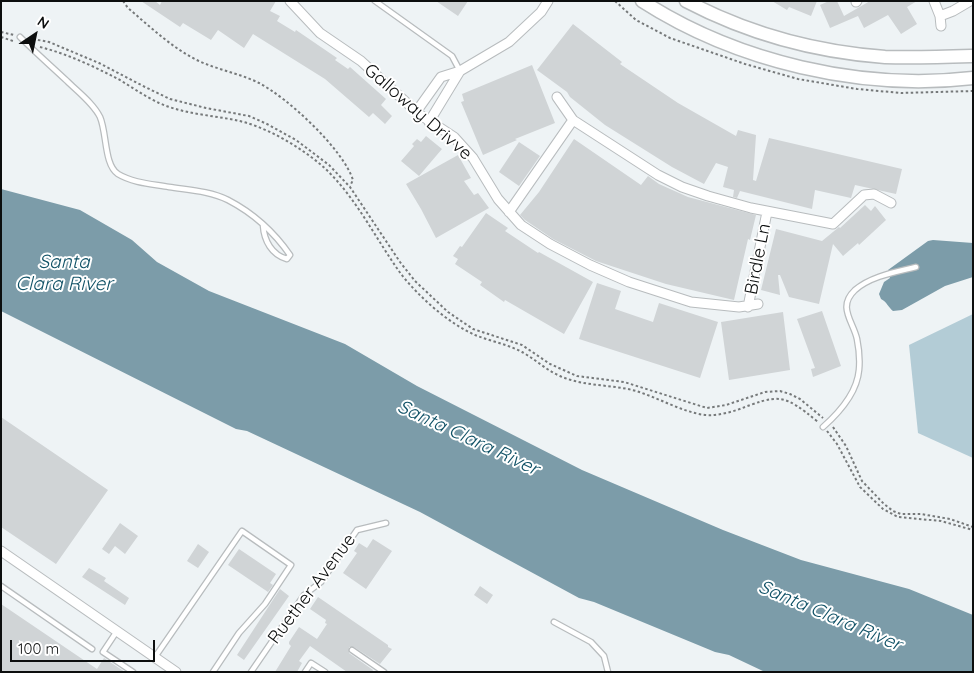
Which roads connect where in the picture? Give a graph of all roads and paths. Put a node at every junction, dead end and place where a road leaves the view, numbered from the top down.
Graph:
1 (123, 1) edge
2 (290, 1) edge
3 (375, 1) edge
4 (548, 1) edge
5 (642, 1) edge
6 (686, 1) edge
7 (934, 1) edge
8 (970, 1) edge
9 (940, 16) junction
10 (941, 26) dead end
11 (1, 32) edge
12 (20, 37) junction
13 (1, 38) edge
14 (27, 44) junction
15 (973, 56) edge
16 (460, 71) junction
17 (973, 78) edge
18 (557, 97) dead end
19 (416, 112) junction
20 (573, 120) junction
21 (429, 122) junction
22 (350, 187) junction
23 (890, 203) dead end
24 (509, 212) junction
25 (767, 212) junction
26 (263, 225) junction
27 (916, 267) dead end
28 (758, 304) dead end
29 (748, 307) junction
30 (828, 422) junction
31 (823, 427) junction
32 (386, 523) dead end
33 (973, 527) edge
34 (973, 530) edge
35 (2, 553) edge
36 (1, 586) edge
37 (554, 622) dead end
38 (117, 631) junction
39 (92, 649) dead end
40 (352, 650) dead end
41 (155, 657) junction
42 (133, 672) edge
43 (176, 672) edge
44 (213, 672) edge
45 (251, 672) edge
46 (305, 672) edge
47 (324, 672) edge
48 (384, 672) edge
49 (608, 672) edge

1 - 22 path
2 - 19 street, Galloway Drivve
3 - 16 lane
4 - 16 street
5 - 17 main road
6 - 15 main road
7 - 9 street
8 - 9 street
9 - 10 street
11 - 12 path
12 - 14 lane
12 - 22 path
13 - 14 path
14 - 26 lane
14 - 31 path
16 - 19 street
16 - 21 street
18 - 20 street
19 - 21 street, Galloway Drivve
20 - 24 street
20 - 25 street
21 - 24 street, Galloway Drivve
22 - 30 path
23 - 25 street
24 - 29 street, Galloway Drivve
25 - 29 street, Birdle Ln
26 - 26 lane
27 - 30 lane
28 - 29 street, Galloway Drivve
30 - 31 lane
30 - 33 path
31 - 34 path
32 - 45 lane, Ruether Avenue
35 - 38 street
36 - 39 lane
37 - 49 lane
38 - 41 street
38 - 42 lane
40 - 48 lane
41 - 43 street
41 - 44 lane
46 - 47 lane

